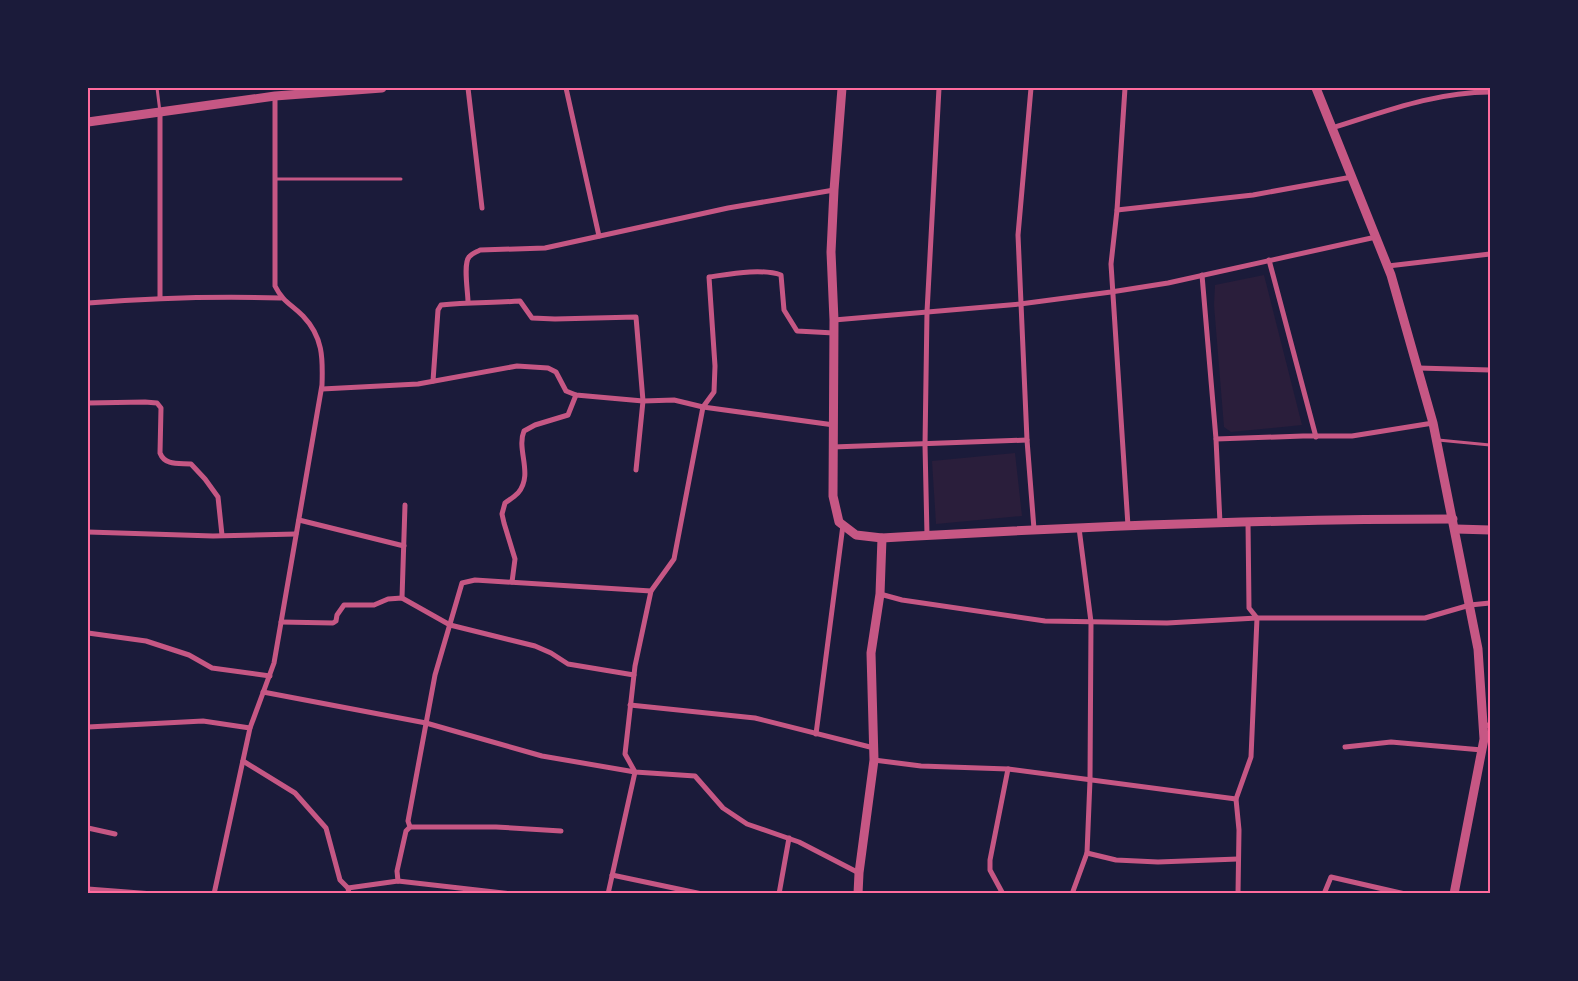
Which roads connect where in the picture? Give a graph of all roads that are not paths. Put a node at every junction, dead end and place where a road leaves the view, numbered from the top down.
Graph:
1 (157, 88) edge
2 (375, 88) edge
3 (382, 88) edge
4 (468, 88) edge
5 (566, 88) edge
6 (842, 88) edge
7 (939, 88) edge
8 (1030, 88) edge
9 (1125, 88) edge
10 (1316, 88) edge
11 (1490, 92) edge
12 (275, 96) junction
13 (160, 112) junction
14 (88, 122) edge
15 (1332, 128) junction
16 (1352, 177) junction
17 (401, 179) dead end
18 (275, 180) junction
19 (834, 190) junction
20 (482, 208) dead end
21 (1117, 210) junction
22 (599, 236) junction
23 (1376, 237) junction
24 (1490, 254) edge
25 (1269, 260) junction
26 (1388, 266) junction
27 (1202, 275) junction
28 (1111, 292) junction
29 (160, 297) junction
30 (280, 298) junction
31 (468, 302) junction
32 (88, 303) edge
33 (1020, 304) junction
34 (927, 312) junction
35 (834, 320) junction
36 (834, 333) junction
37 (1418, 368) junction
38 (1490, 370) edge
39 (433, 381) junction
40 (322, 389) junction
41 (576, 395) junction
42 (643, 401) junction
43 (88, 403) edge
44 (703, 407) junction
45 (1433, 423) junction
46 (834, 425) junction
47 (1316, 437) junction
48 (1216, 439) junction
49 (1027, 440) junction
50 (1437, 440) junction
51 (925, 445) junction
52 (1490, 446) edge
53 (834, 447) junction
54 (636, 470) dead end
55 (405, 506) dead end
56 (1454, 519) junction
57 (299, 520) junction
58 (1248, 522) junction
59 (1220, 524) junction
60 (843, 525) junction
61 (1128, 526) junction
62 (1079, 527) junction
63 (1034, 529) junction
64 (1456, 530) junction
65 (1490, 530) edge
66 (88, 532) edge
67 (296, 534) junction
68 (222, 535) junction
69 (927, 535) junction
70 (882, 538) junction
71 (404, 546) junction
72 (512, 582) junction
73 (651, 591) junction
74 (880, 594) junction
75 (402, 598) junction
76 (1490, 603) edge
77 (1470, 605) junction
78 (1257, 618) junction
79 (281, 622) junction
80 (1092, 622) junction
81 (450, 625) junction
82 (88, 633) edge
83 (270, 676) junction
84 (634, 676) junction
85 (263, 692) junction
86 (630, 705) junction
87 (426, 723) junction
88 (1487, 725) edge
89 (88, 727) edge
90 (250, 728) junction
91 (816, 734) junction
92 (1345, 747) dead end
93 (874, 748) junction
94 (1482, 750) junction
95 (874, 760) junction
96 (243, 761) junction
97 (1008, 769) junction
98 (635, 772) junction
99 (1090, 780) junction
100 (1236, 799) junction
101 (410, 827) junction
102 (88, 828) edge
103 (562, 831) dead end
104 (115, 834) dead end
105 (789, 838) junction
106 (1088, 854) junction
107 (1238, 859) junction
108 (859, 873) junction
109 (612, 876) junction
110 (398, 880) junction
111 (88, 889) edge
112 (348, 891) edge
113 (153, 894) edge
114 (214, 894) edge
115 (512, 894) edge
116 (608, 894) edge
117 (702, 894) edge
118 (779, 894) edge
119 (858, 894) edge
120 (1003, 894) edge
121 (1072, 894) edge
122 (1238, 894) edge
123 (1324, 894) edge
124 (1405, 894) edge
125 (1454, 894) edge

1 - 13 lane
2 - 3 street
2 - 12 street
4 - 20 street
5 - 22 street
6 - 19 street
7 - 34 street
8 - 33 street
9 - 21 street
10 - 15 street
11 - 15 street
12 - 13 street
12 - 18 street
13 - 14 street
13 - 29 street
15 - 16 street
16 - 21 street
16 - 23 street
17 - 18 lane
18 - 30 street
19 - 22 street
19 - 35 street
21 - 28 street
22 - 31 street
23 - 25 street
23 - 26 street
24 - 26 street
25 - 27 street
25 - 47 street
26 - 37 street
27 - 28 street
27 - 48 street
28 - 33 street
28 - 61 street
29 - 30 street
29 - 32 street
30 - 40 street
31 - 39 street
31 - 42 street
33 - 34 street
33 - 49 street
34 - 35 street
34 - 51 street
35 - 36 street
36 - 44 street
36 - 46 street
37 - 38 street
37 - 45 street
39 - 40 street
39 - 41 street
40 - 57 street
41 - 42 street
41 - 72 street
42 - 44 street
42 - 54 street
43 - 68 street
44 - 46 street
44 - 73 street
45 - 47 street
45 - 50 street
46 - 53 street
47 - 48 street
48 - 59 street
49 - 51 street
49 - 63 street
50 - 52 lane
50 - 56 street
51 - 53 street
51 - 69 street
53 - 60 street
55 - 71 street
56 - 58 street
56 - 64 street
57 - 67 street
57 - 71 street
58 - 59 street
58 - 78 street
59 - 61 street
60 - 70 street
60 - 91 street
61 - 62 street
62 - 63 street
62 - 80 street
63 - 69 street
64 - 65 street
64 - 77 street
66 - 68 street
67 - 68 street
67 - 79 street
69 - 70 street
70 - 74 street
71 - 75 street
72 - 73 street
72 - 81 street
73 - 84 street
74 - 80 street
74 - 93 street
75 - 79 street
75 - 81 street
76 - 77 street
77 - 78 street
77 - 88 street
78 - 80 street
78 - 100 street
79 - 83 street
80 - 99 street
81 - 84 street
81 - 87 street
82 - 83 street
83 - 85 street
84 - 86 street
85 - 87 street
85 - 90 street
86 - 91 street
86 - 98 street
87 - 98 street
87 - 101 street
88 - 94 street
89 - 90 street
90 - 96 street
91 - 93 street
92 - 94 street
93 - 95 street
94 - 125 street
95 - 97 street
95 - 108 street
96 - 112 street
96 - 114 street
97 - 99 street
97 - 120 street
98 - 105 street
98 - 109 street
99 - 100 street
99 - 106 street
100 - 107 street
101 - 103 street
101 - 110 street
102 - 104 street
105 - 108 street
105 - 118 street
106 - 107 street
106 - 121 street
107 - 122 street
108 - 119 street
109 - 116 street
109 - 117 street
110 - 112 street
110 - 115 street
111 - 113 street
123 - 124 street

